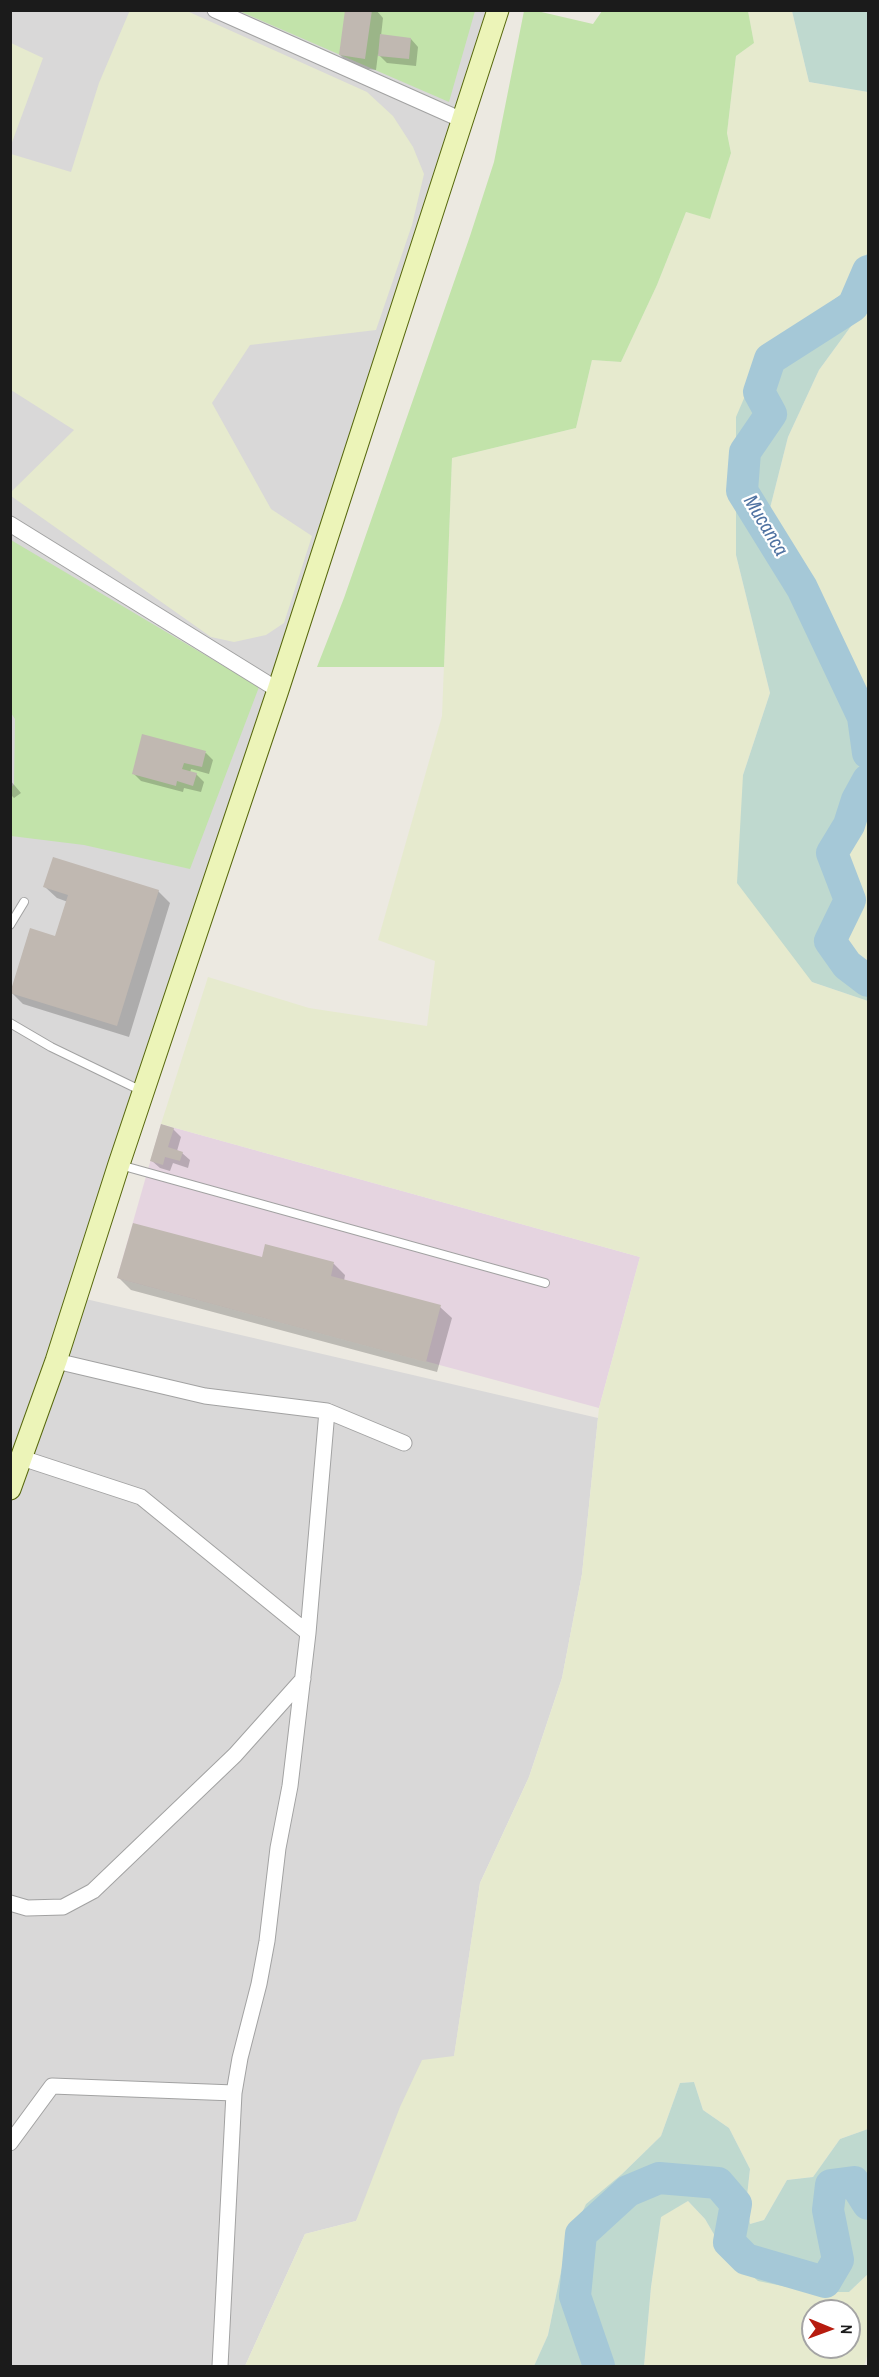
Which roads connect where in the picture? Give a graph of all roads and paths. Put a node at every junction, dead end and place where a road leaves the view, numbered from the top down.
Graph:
1 (215, 10) edge
2 (498, 10) edge
3 (462, 120) junction
4 (10, 524) edge
5 (278, 690) junction
6 (24, 903) dead end
7 (10, 925) edge
8 (10, 1023) edge
9 (143, 1091) junction
10 (119, 1164) junction
11 (545, 1283) dead end
12 (56, 1361) junction
13 (327, 1411) junction
14 (404, 1443) dead end
15 (22, 1458) junction
16 (10, 1489) edge
17 (308, 1633) junction
18 (303, 1679) junction
19 (10, 1903) edge
20 (234, 2093) junction
21 (10, 2143) edge
22 (220, 2367) edge

1 - 3 street
2 - 3 street
3 - 5 street
4 - 5 street
5 - 9 street
6 - 7 lane
8 - 9 lane
9 - 10 street
10 - 11 lane
10 - 12 street
12 - 13 street
12 - 15 street
13 - 14 street
13 - 17 street
15 - 16 street
15 - 17 street
17 - 18 street
18 - 19 street
18 - 20 street
20 - 21 street
20 - 22 street

